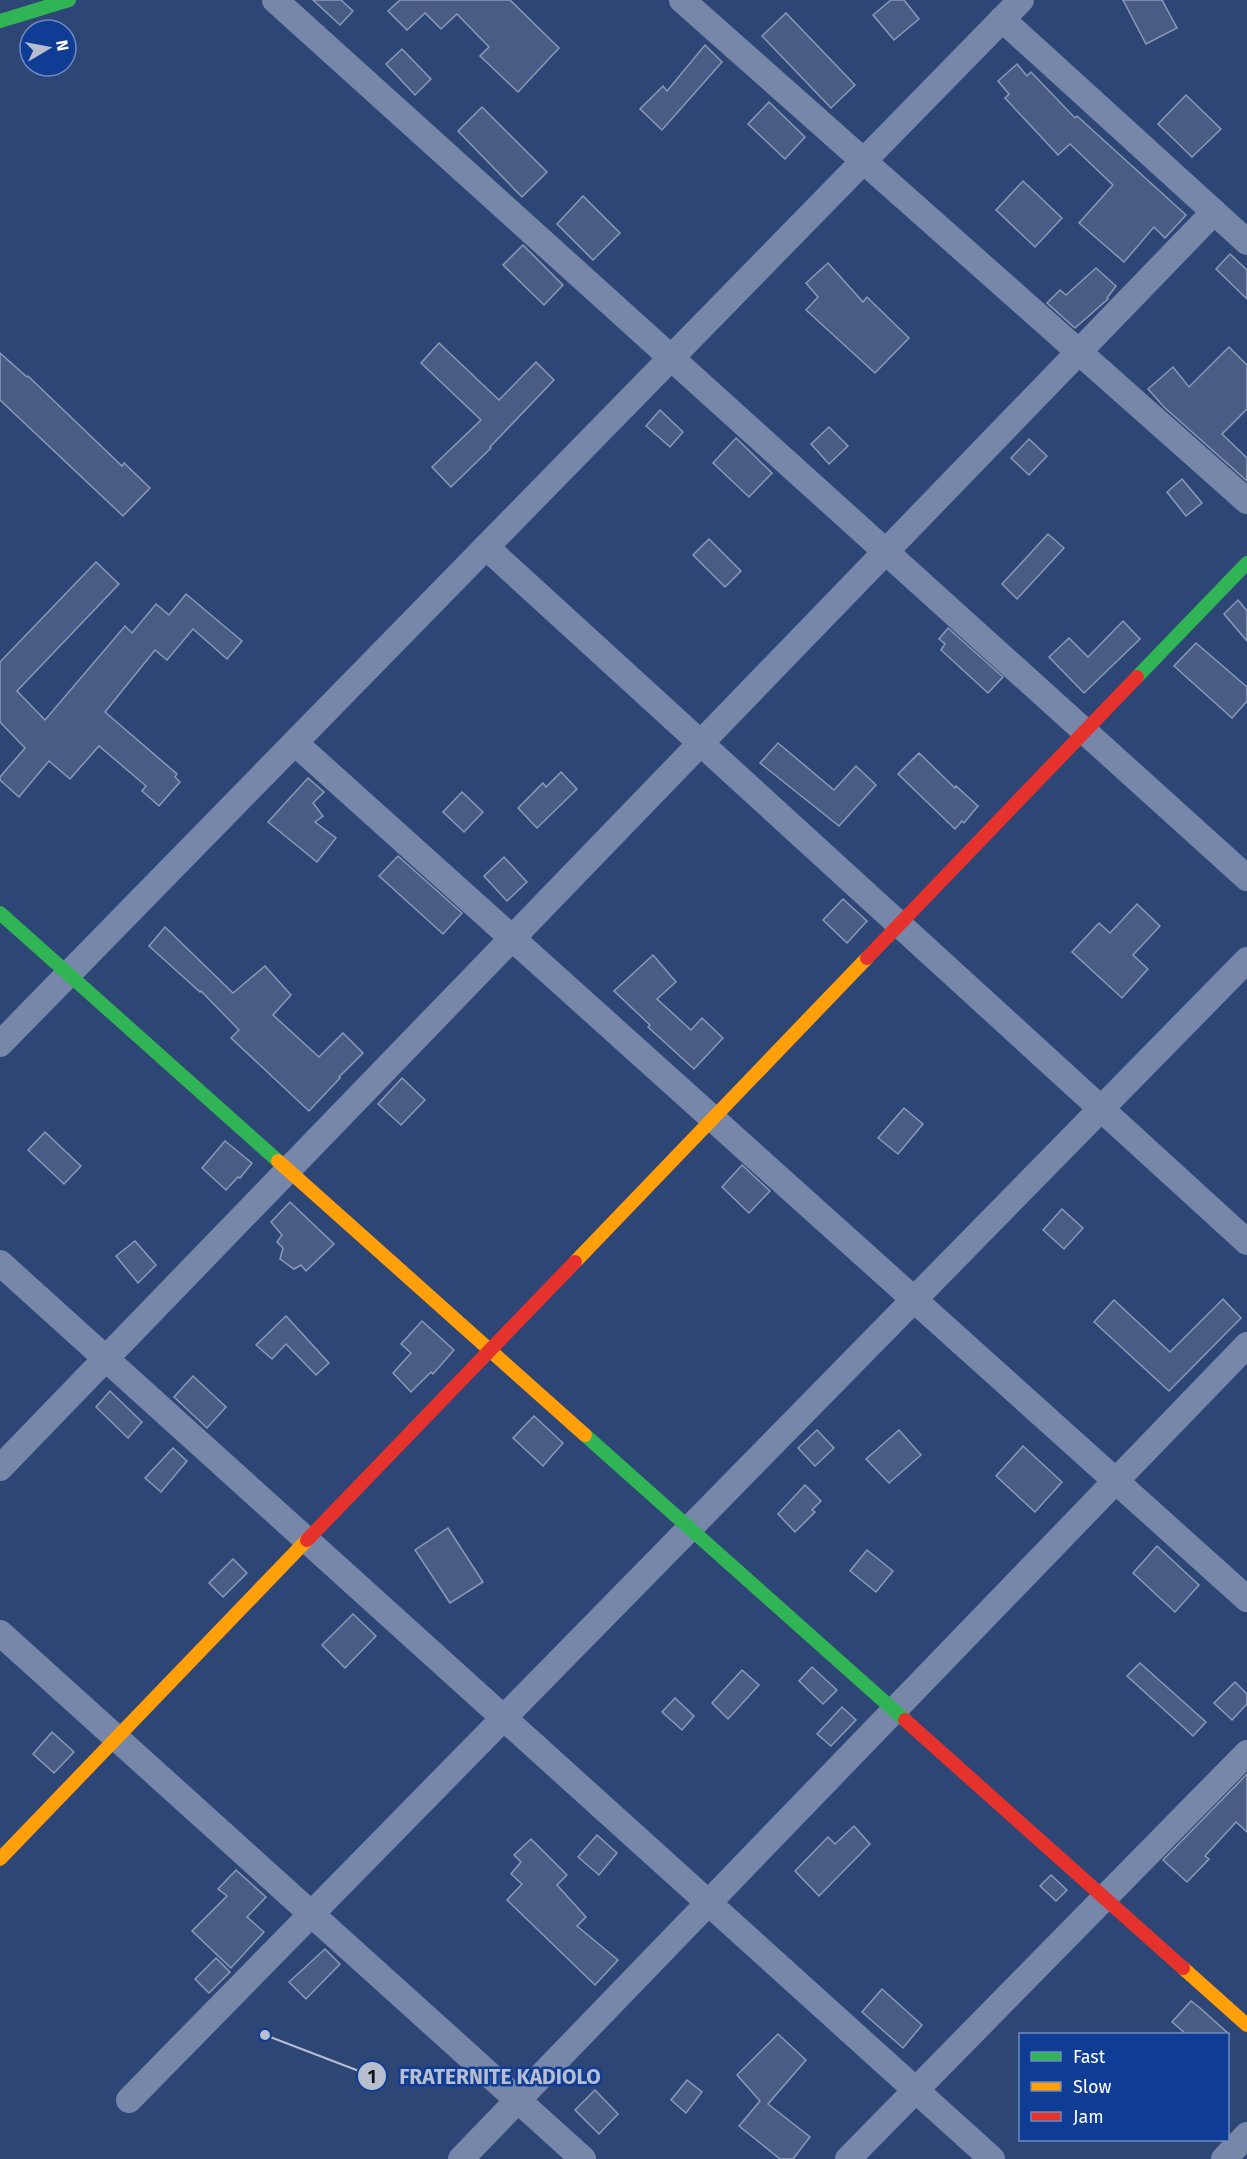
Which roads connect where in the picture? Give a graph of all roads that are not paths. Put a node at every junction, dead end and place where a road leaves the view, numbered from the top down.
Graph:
1 (69, 0) edge
2 (275, 0) edge
3 (682, 0) edge
4 (1021, 0) edge
5 (1002, 19) junction
6 (0, 21) edge
7 (864, 161) junction
8 (1214, 212) junction
9 (1247, 242) edge
10 (1079, 352) junction
11 (671, 358) junction
12 (1247, 501) edge
13 (486, 547) junction
14 (886, 552) junction
15 (1247, 562) edge
16 (1084, 732) junction
17 (295, 743) junction
18 (701, 743) junction
19 (1247, 878) edge
20 (0, 913) edge
21 (899, 924) junction
22 (512, 938) junction
23 (1247, 960) edge
24 (68, 974) junction
25 (0, 1044) edge
26 (1101, 1108) junction
27 (712, 1118) junction
28 (288, 1170) junction
29 (1247, 1242) edge
30 (0, 1263) edge
31 (914, 1299) junction
32 (1247, 1345) edge
33 (490, 1350) junction
34 (106, 1358) junction
35 (0, 1468) edge
36 (1116, 1481) junction
37 (690, 1528) junction
38 (307, 1540) junction
39 (1247, 1599) edge
40 (0, 1633) edge
41 (894, 1710) junction
42 (504, 1718) junction
43 (116, 1738) junction
44 (1247, 1753) edge
45 (0, 1859) edge
46 (1104, 1898) junction
47 (708, 1903) junction
48 (311, 1914) junction
49 (1247, 2025) edge
50 (916, 2090) junction
51 (129, 2100) dead end
52 (518, 2100) junction
53 (1247, 2135) edge
54 (461, 2159) edge
55 (583, 2159) edge
56 (848, 2159) edge
57 (992, 2159) edge
58 (1224, 2159) edge

1 - 6 street
2 - 11 street
3 - 7 street
4 - 5 street
5 - 7 street
5 - 8 street
7 - 10 street
7 - 11 street
8 - 9 street
8 - 10 street
10 - 12 street
10 - 14 street
11 - 13 street
11 - 14 street
13 - 17 street
13 - 18 street
14 - 16 street
14 - 18 street
15 - 16 street
16 - 19 street
16 - 21 street
17 - 22 street
17 - 24 street
18 - 21 street
18 - 22 street
20 - 24 street
21 - 26 street
21 - 27 street
22 - 27 street
22 - 28 street
23 - 26 street
24 - 25 street
24 - 28 street
26 - 29 street
26 - 31 street
27 - 31 street
27 - 33 street
28 - 33 street
28 - 34 street
30 - 34 street
31 - 36 street
31 - 37 street
32 - 36 street
33 - 37 street
33 - 38 street
34 - 35 street
34 - 38 street
36 - 39 street
36 - 41 street
37 - 41 street
37 - 42 street
38 - 42 street
38 - 43 street
40 - 43 street
41 - 46 street
41 - 47 street
42 - 47 street
42 - 48 street
43 - 45 street
43 - 48 street
44 - 46 street
46 - 49 street
46 - 50 street
47 - 50 street
47 - 52 street
48 - 51 street
48 - 52 street
50 - 56 street
50 - 57 street
52 - 54 street
52 - 55 street
53 - 58 street

